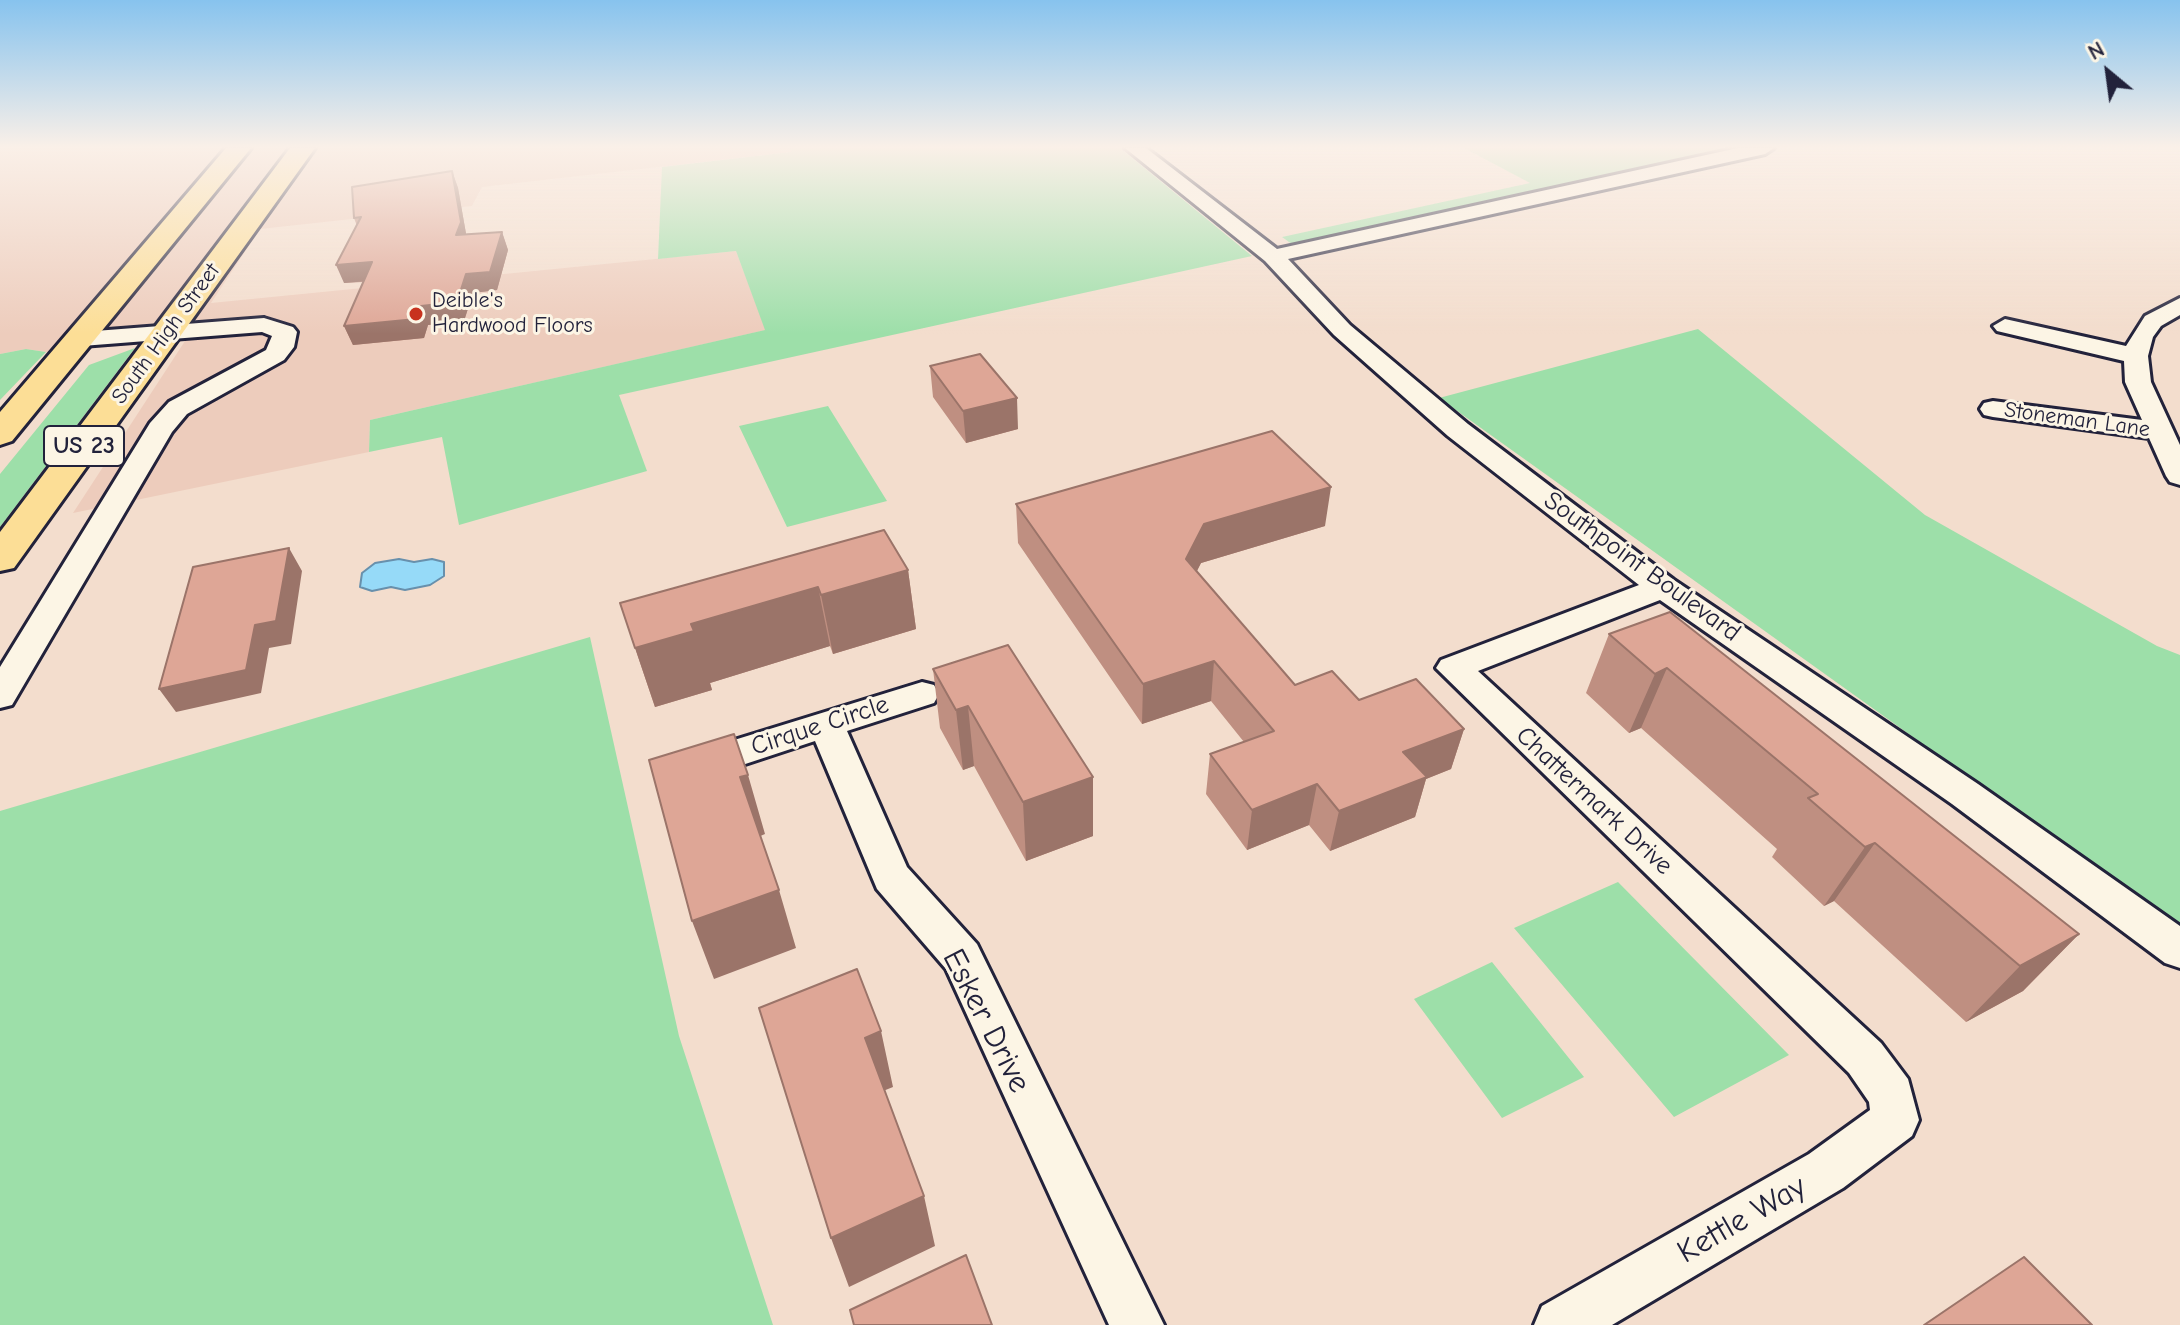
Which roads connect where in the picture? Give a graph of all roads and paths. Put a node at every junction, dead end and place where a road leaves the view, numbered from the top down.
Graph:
1 (188, 210) edge
2 (258, 210) edge
3 (1214, 210) edge
4 (1483, 210) edge
5 (1273, 256) junction
6 (2180, 305) edge
7 (2005, 326) dead end
8 (168, 333) junction
9 (82, 339) junction
10 (2136, 356) junction
11 (1993, 409) dead end
12 (2161, 431) junction
13 (0, 434) edge
14 (2180, 476) edge
15 (0, 559) edge
16 (1663, 587) junction
17 (922, 694) dead end
18 (0, 696) edge
19 (826, 724) junction
20 (718, 759) edge
21 (2180, 950) edge
22 (1891, 1095) joint
23 (1137, 1325) edge
24 (1561, 1325) edge

1 - 9 main road, US 23
2 - 8 main road, South High Street / US 23
3 - 5 street, Southpoint Boulevard
4 - 5 street
5 - 16 street, Southpoint Boulevard
6 - 10 street
7 - 10 street
8 - 9 street
8 - 15 main road, South High Street / US 23
8 - 18 street
9 - 13 main road, US 23
10 - 12 street
11 - 12 street, Stoneman Lane
12 - 14 street
16 - 21 street, Southpoint Boulevard
16 - 22 street, Chattermark Drive
17 - 19 street, Cirque Circle
19 - 20 street, Cirque Circle
19 - 23 street, Esker Drive
22 - 24 street, Kettle Way

